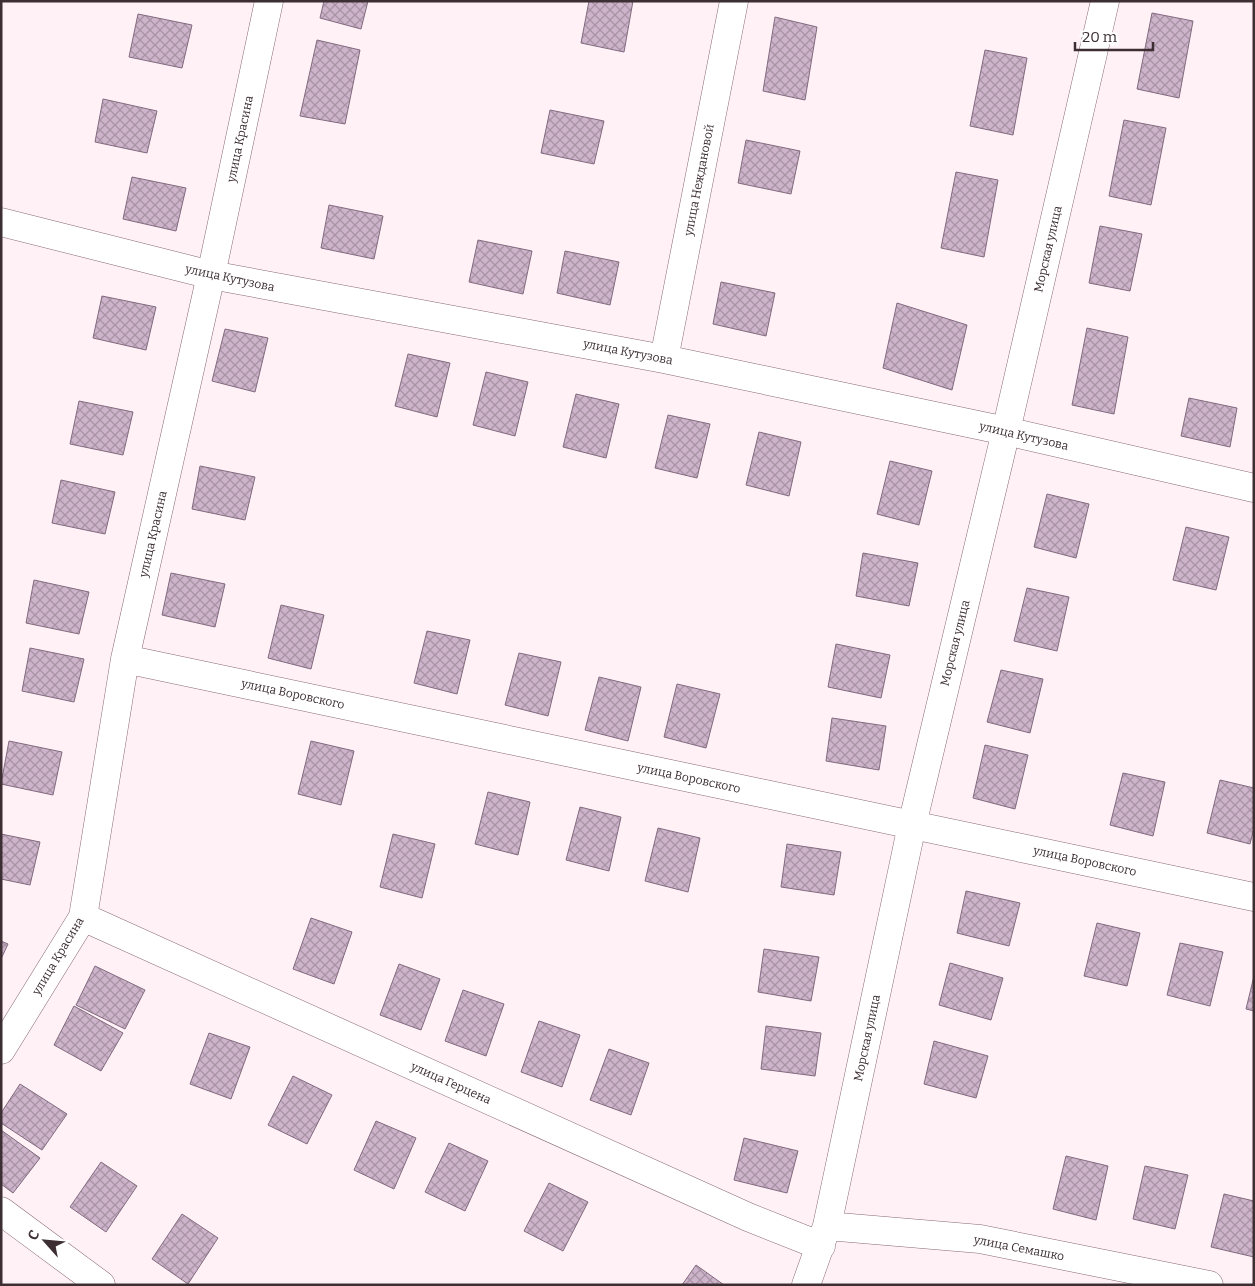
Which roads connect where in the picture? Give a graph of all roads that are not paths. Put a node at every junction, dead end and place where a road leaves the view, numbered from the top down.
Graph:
1 (269, 1) edge
2 (734, 1) edge
3 (1104, 1) edge
4 (1, 222) edge
5 (211, 275) junction
6 (664, 358) junction
7 (1006, 431) junction
8 (1254, 488) edge
9 (125, 659) junction
10 (912, 825) junction
11 (1254, 897) edge
12 (83, 917) junction
13 (1, 1050) edge
14 (1, 1211) edge
15 (824, 1236) junction
16 (809, 1284) edge
17 (101, 1285) edge
18 (1209, 1285) edge

1 - 5 street, улица Красина
2 - 6 street, улица Неждановой
3 - 7 street, Морская улица
4 - 5 street, улица Кутузова
5 - 6 street, улица Кутузова
5 - 9 street, улица Красина
6 - 7 street, улица Кутузова
7 - 8 street, улица Кутузова
7 - 10 street, Морская улица
9 - 10 street, улица Воровского
9 - 12 street, улица Красина
10 - 11 street, улица Воровского
10 - 15 street, Морская улица
12 - 13 street, улица Красина
12 - 15 street, улица Герцена
14 - 17 street
15 - 16 street, Морская улица
15 - 18 street, улица Семашко

